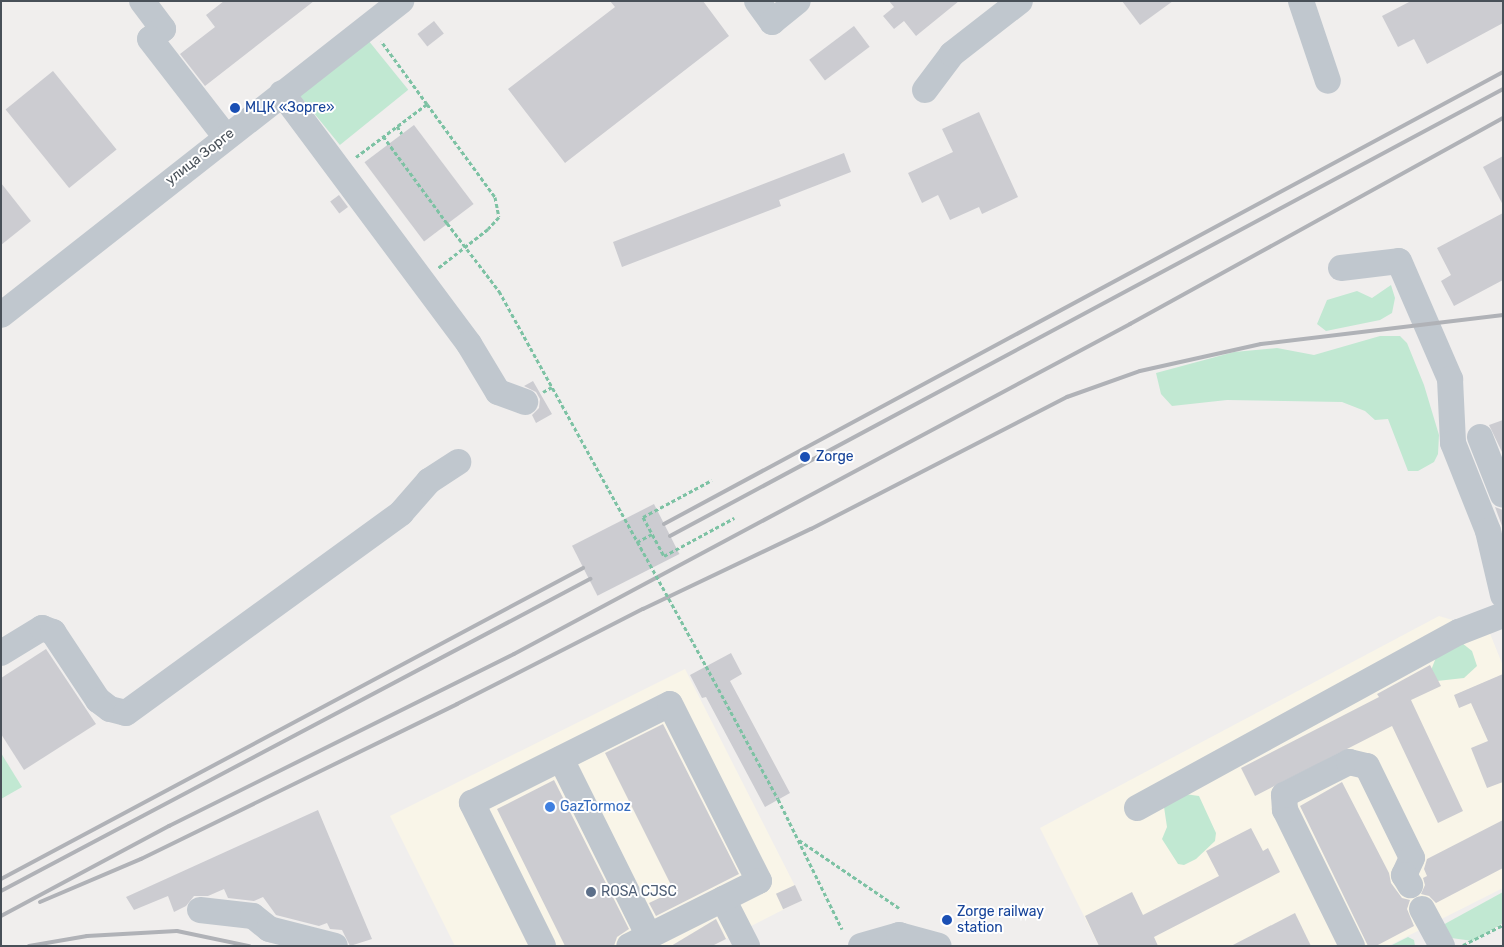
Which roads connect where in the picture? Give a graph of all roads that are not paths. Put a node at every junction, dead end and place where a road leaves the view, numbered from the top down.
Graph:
1 (142, 1) edge
2 (756, 1) edge
3 (798, 1) edge
4 (1020, 1) edge
5 (1301, 1) edge
6 (383, 13) edge
7 (1328, 81) dead end
8 (924, 90) dead end
9 (282, 93) junction
10 (225, 136) junction
11 (1341, 268) dead end
12 (1, 315) edge
13 (525, 402) dead end
14 (1480, 437) dead end
15 (458, 462) dead end
16 (1503, 495) edge
17 (1503, 595) edge
18 (1503, 615) edge
19 (1, 653) edge
20 (560, 758) junction
21 (1137, 808) dead end
22 (1410, 885) dead end
23 (723, 899) junction
24 (200, 910) dead end
25 (1422, 910) dead end
26 (851, 938) edge
27 (639, 941) edge
28 (335, 946) edge
29 (543, 946) edge
30 (747, 946) edge
31 (939, 946) edge
32 (1352, 946) edge
33 (1442, 946) edge

1 - 10 street
2 - 3 street
4 - 8 street
5 - 7 street
6 - 9 street, улица Зорге
9 - 10 street, улица Зорге
9 - 13 street
10 - 12 street, улица Зорге
11 - 17 street
14 - 16 street
15 - 19 street
18 - 21 street
20 - 23 street
20 - 27 street
20 - 29 street
22 - 32 street
23 - 27 street
23 - 30 street
24 - 28 street
25 - 33 street
26 - 31 street

